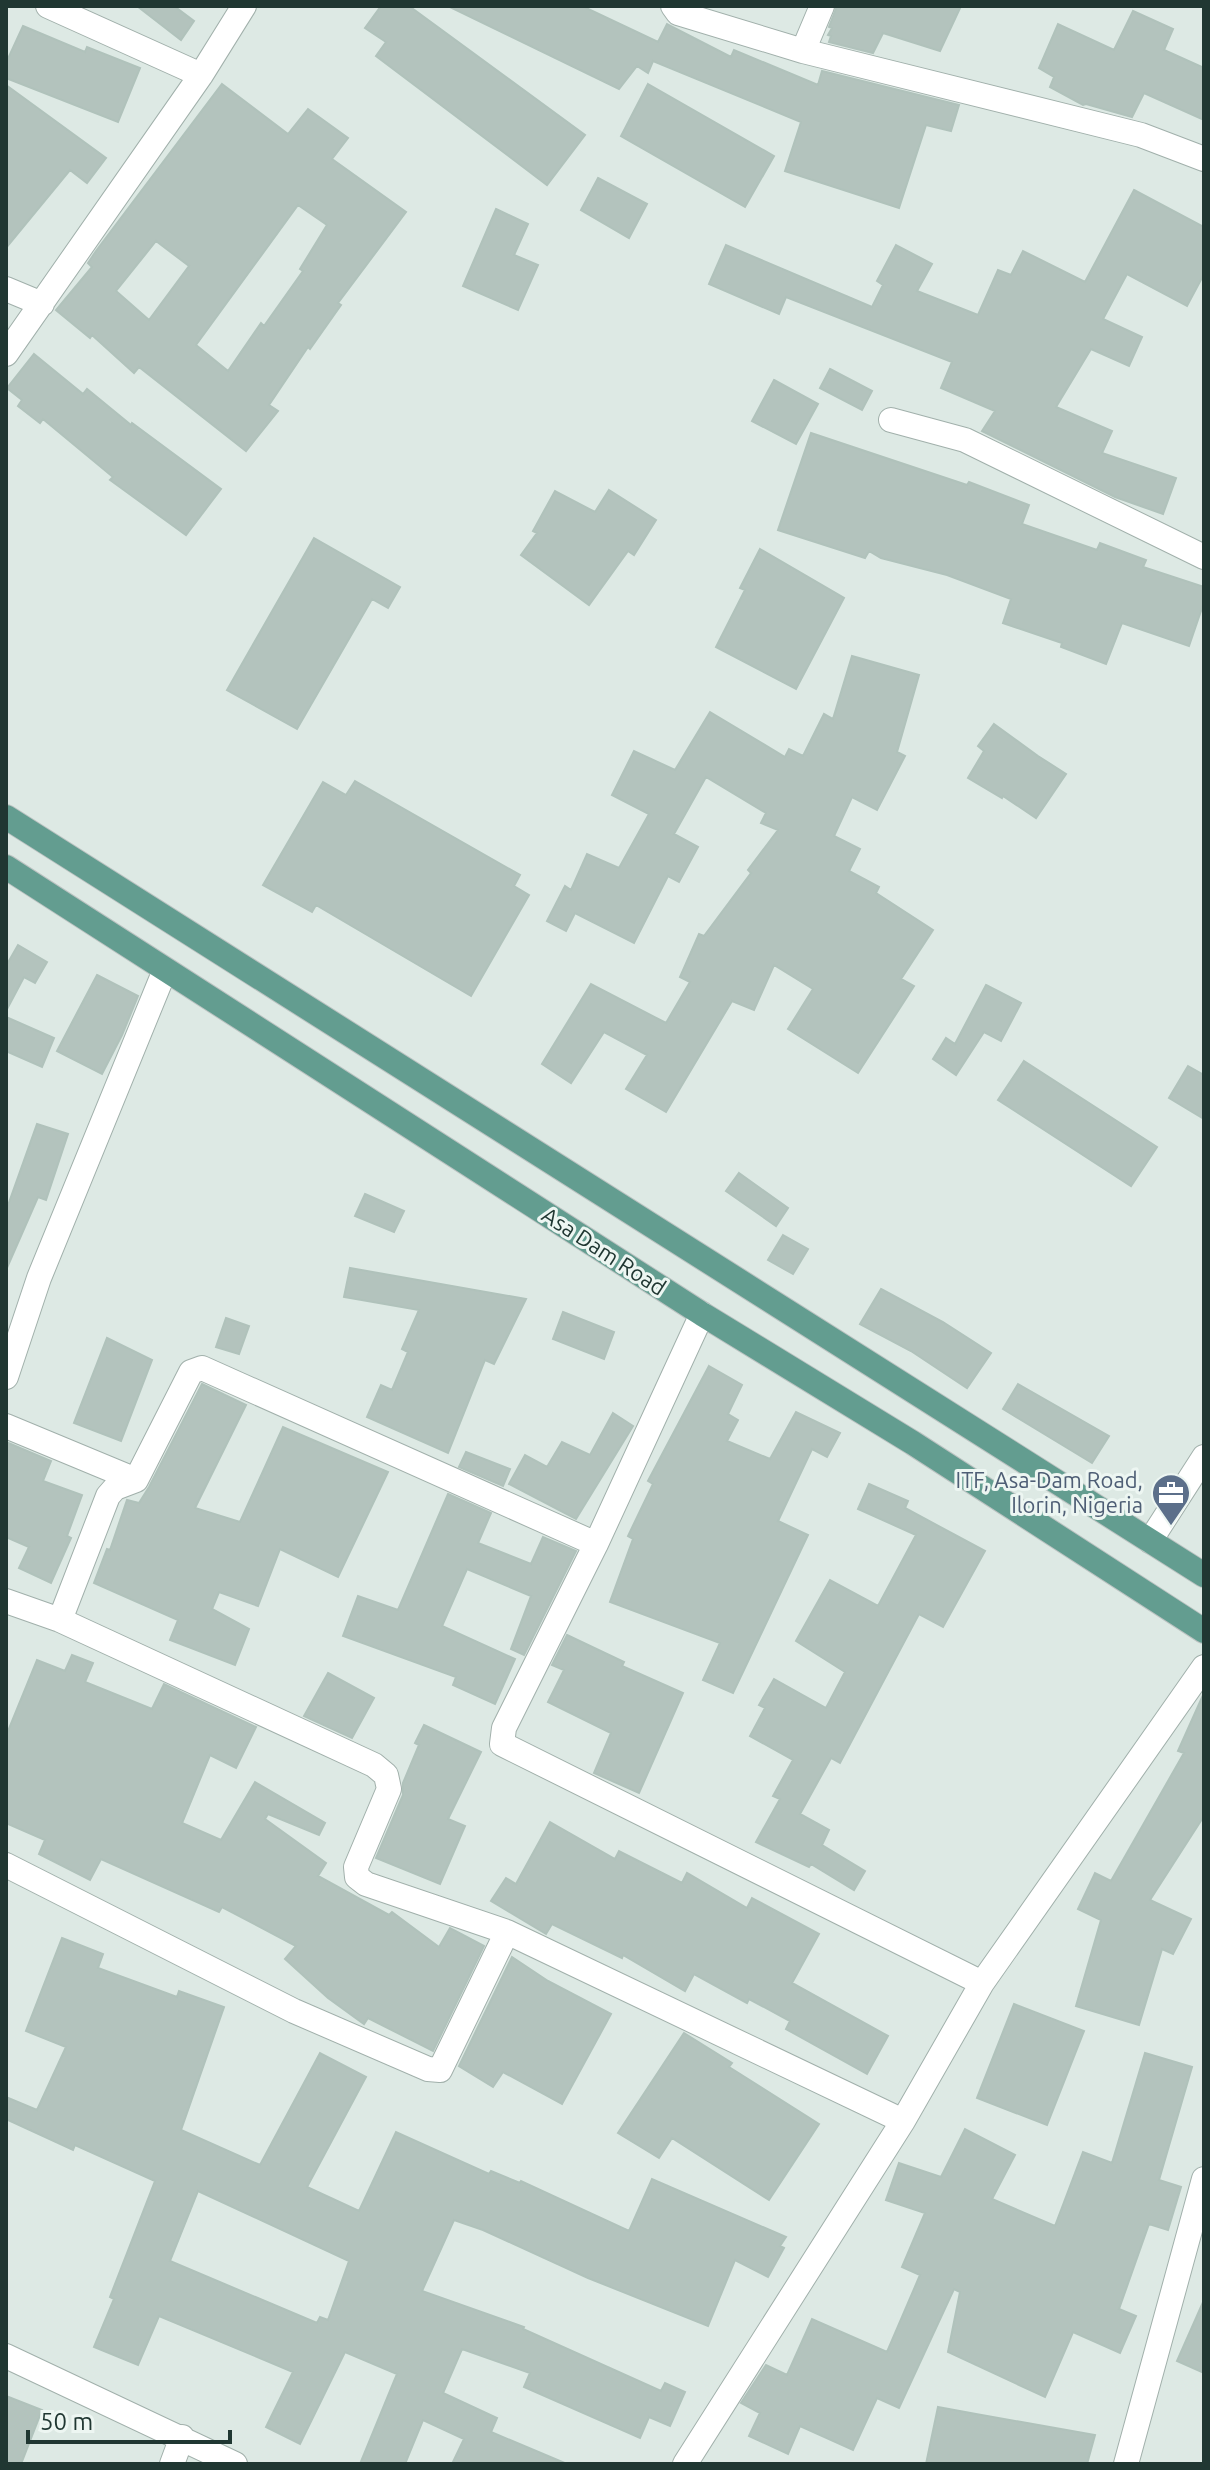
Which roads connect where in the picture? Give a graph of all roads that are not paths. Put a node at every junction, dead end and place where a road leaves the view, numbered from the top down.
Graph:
1 (48, 6) edge
2 (244, 6) edge
3 (673, 6) edge
4 (822, 6) edge
5 (803, 51) junction
6 (201, 75) junction
7 (1204, 159) edge
8 (6, 289) edge
9 (42, 304) junction
10 (6, 354) edge
11 (891, 420) dead end
12 (1204, 557) edge
13 (6, 817) edge
14 (6, 867) edge
15 (165, 970) junction
16 (702, 1314) junction
17 (6, 1377) edge
18 (942, 1409) junction
19 (6, 1426) edge
20 (913, 1443) junction
21 (1204, 1457) edge
22 (136, 1480) junction
23 (1150, 1541) junction
24 (596, 1544) junction
25 (1204, 1575) edge
26 (6, 1601) edge
27 (60, 1620) junction
28 (1204, 1631) edge
29 (1204, 1667) edge
30 (6, 1865) edge
31 (507, 1932) junction
32 (982, 1983) junction
33 (903, 2121) junction
34 (1204, 2179) edge
35 (6, 2356) edge
36 (182, 2437) junction
37 (172, 2464) edge
38 (235, 2464) edge
39 (685, 2464) edge
40 (1126, 2464) edge

1 - 6 street
2 - 6 street
3 - 5 street
4 - 5 street
5 - 7 street
6 - 9 street
8 - 9 street
9 - 10 street
11 - 12 street
13 - 18 main road
14 - 15 main road, Asa Dam Road
15 - 16 main road, Asa Dam Road
15 - 17 street
16 - 20 main road, Asa Dam Road
16 - 24 street
18 - 20 main road
18 - 23 main road
19 - 22 street
20 - 28 main road, Asa Dam Road
21 - 23 street
22 - 24 street
22 - 27 street
23 - 25 main road
24 - 32 street
26 - 27 street
27 - 31 street
29 - 32 street
30 - 31 street
31 - 33 street
32 - 33 street
33 - 39 street
34 - 40 street
35 - 36 street
36 - 37 street
36 - 38 street

